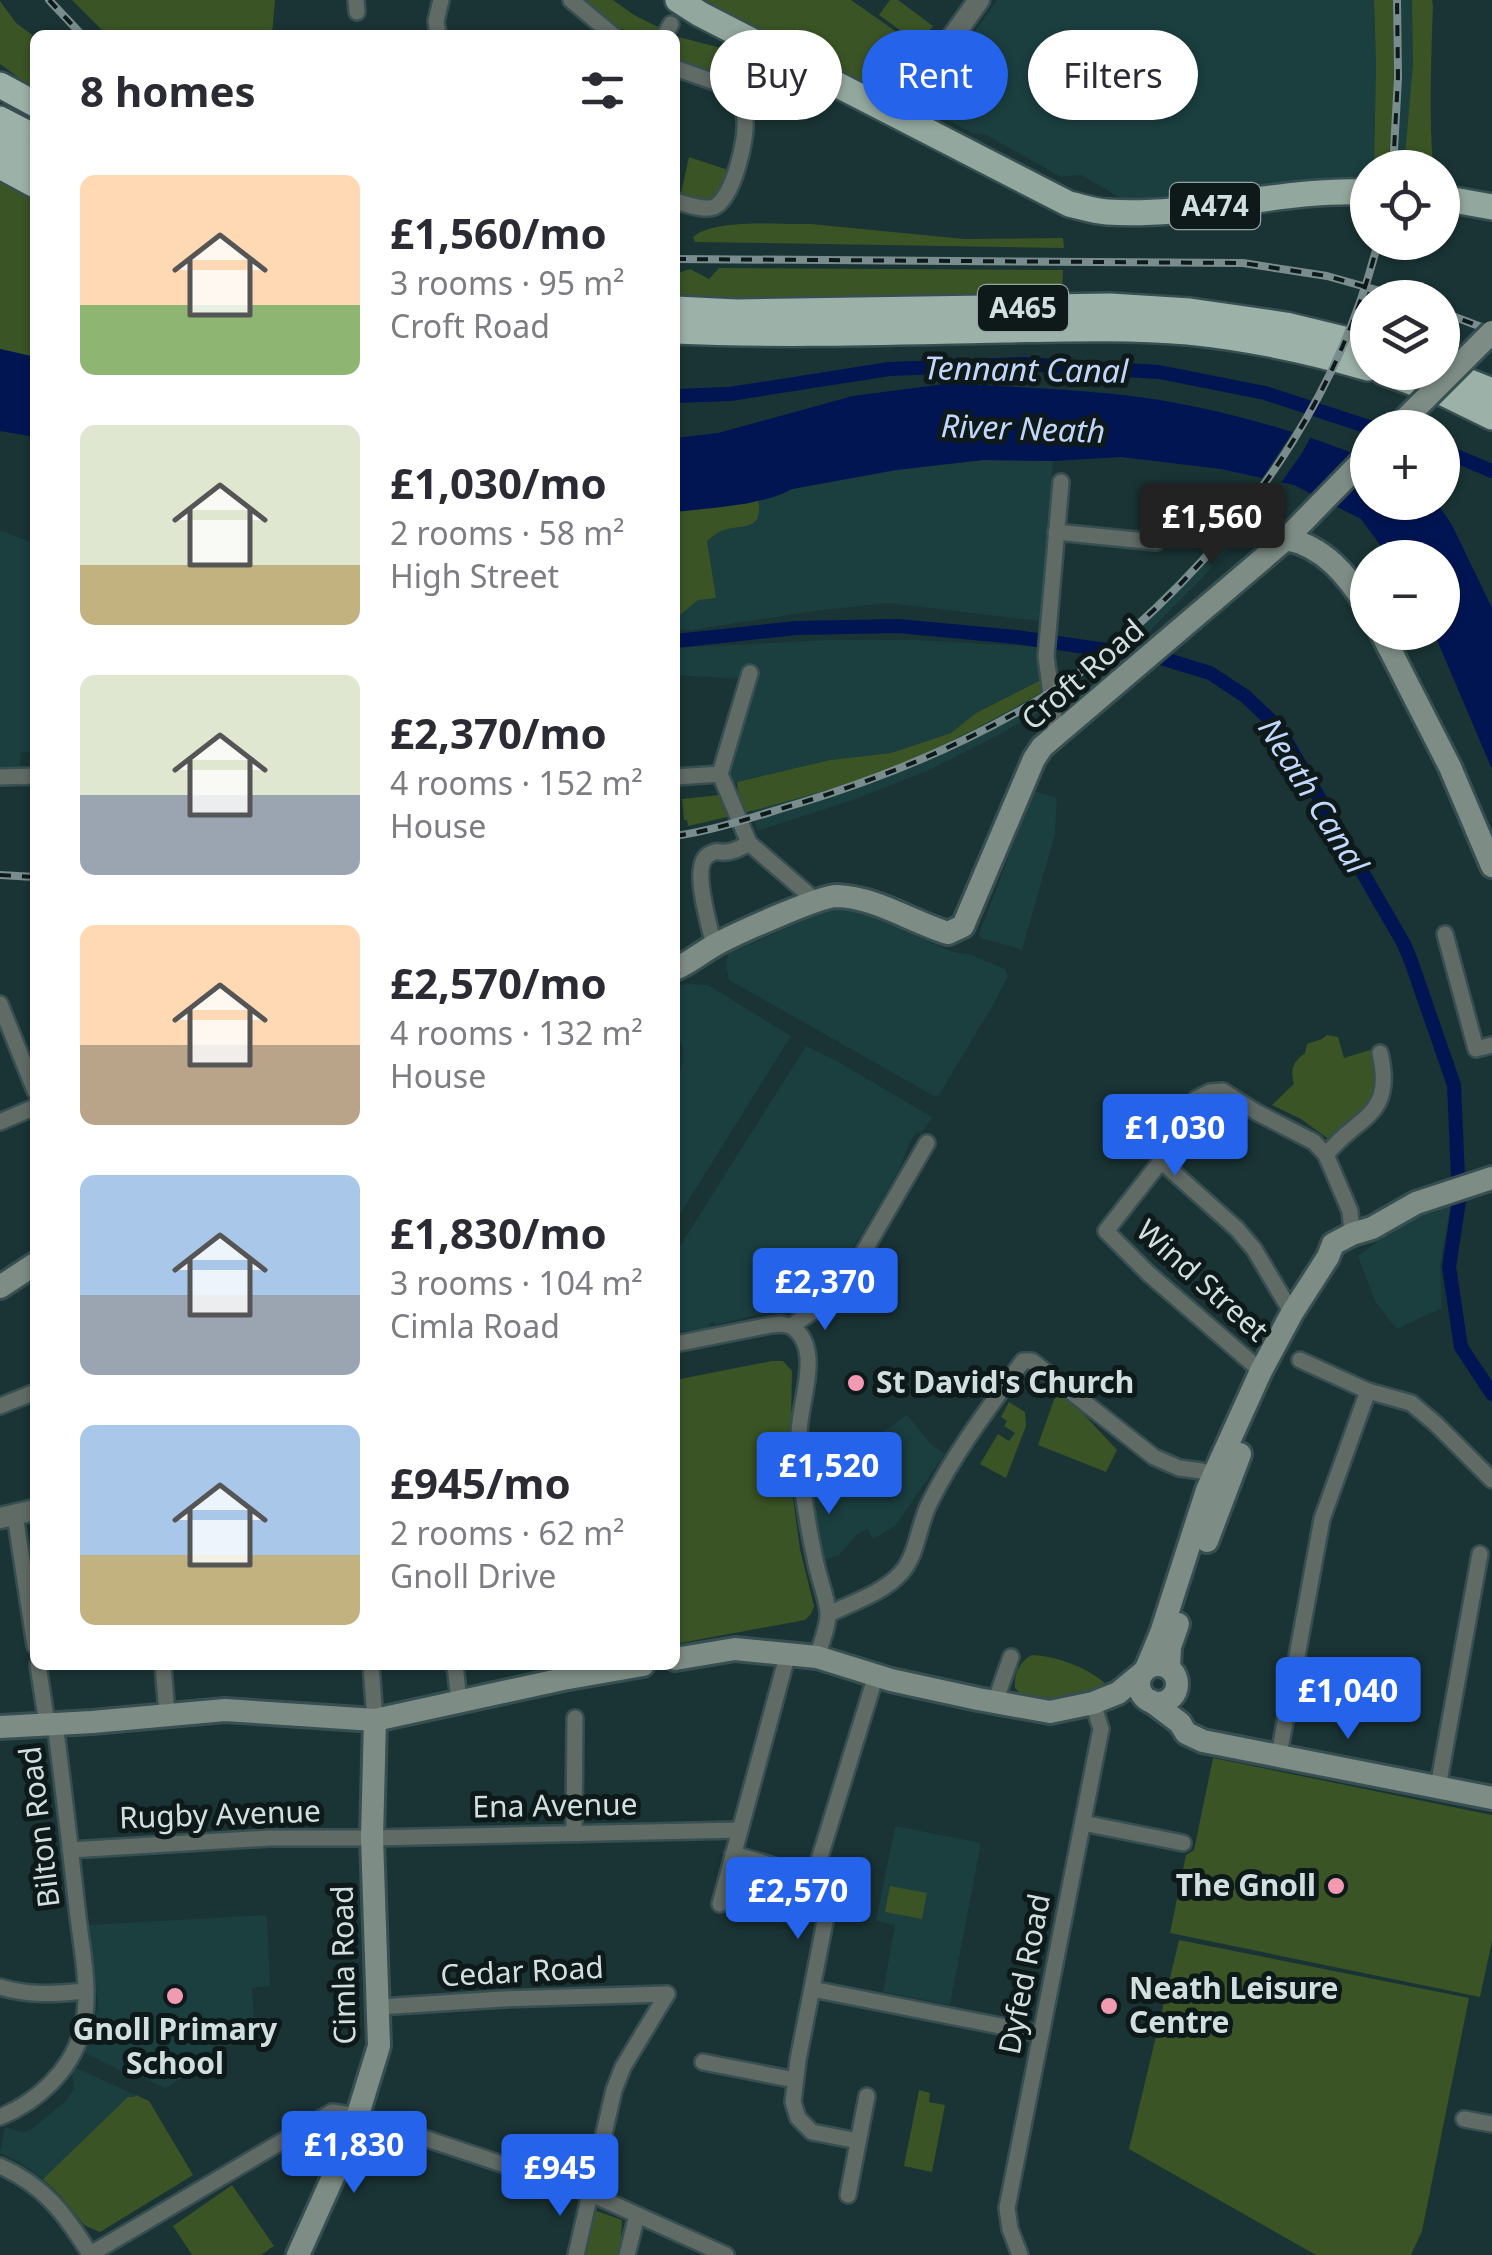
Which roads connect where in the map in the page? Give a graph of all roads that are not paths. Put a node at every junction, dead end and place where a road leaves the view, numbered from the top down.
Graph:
1 (442, 0) edge
2 (572, 0) edge
3 (979, 0) edge
4 (671, 20) edge
5 (437, 30) edge
6 (607, 30) edge
7 (731, 30) edge
8 (958, 30) edge
9 (680, 70) edge
10 (710, 81) edge
11 (4, 88) edge
12 (30, 101) edge
13 (0, 119) edge
14 (746, 120) edge
15 (906, 120) edge
16 (30, 134) edge
17 (0, 141) edge
18 (30, 156) edge
19 (0, 166) edge
20 (30, 183) edge
21 (1350, 193) edge
22 (1460, 201) edge
23 (680, 202) edge
24 (1492, 206) edge
25 (680, 309) edge
26 (680, 331) edge
27 (1492, 332) edge
28 (1350, 341) edge
29 (1350, 364) edge
30 (1460, 378) edge
31 (1434, 390) edge
32 (1492, 391) edge
33 (1414, 410) edge
34 (1492, 416) edge
35 (1350, 473) edge
36 (1062, 482) dead end
37 (1316, 505) junction
38 (1056, 532) junction
39 (1286, 538) junction
40 (1156, 542) dead end
41 (1316, 549) junction
42 (1350, 584) edge
43 (1389, 650) edge
44 (750, 673) dead end
45 (1056, 733) junction
46 (720, 774) junction
47 (30, 776) edge
48 (0, 777) edge
49 (680, 778) edge
50 (749, 843) junction
51 (1492, 866) edge
52 (816, 901) junction
53 (1445, 934) dead end
54 (714, 946) junction
55 (682, 966) edge
56 (0, 1004) edge
57 (1492, 1045) edge
58 (1380, 1054) dead end
59 (30, 1079) edge
60 (30, 1110) edge
61 (0, 1122) edge
62 (927, 1143) dead end
63 (1326, 1155) junction
64 (1161, 1160) junction
65 (1492, 1178) edge
66 (1352, 1234) junction
67 (30, 1267) edge
68 (0, 1287) edge
69 (1292, 1312) junction
70 (791, 1326) junction
71 (680, 1343) edge
72 (1300, 1360) dead end
73 (1261, 1370) junction
74 (1368, 1391) junction
75 (30, 1394) edge
76 (0, 1406) edge
77 (1202, 1471) dead end
78 (1492, 1480) edge
79 (17, 1514) edge
80 (1480, 1554) dead end
81 (30, 1609) edge
82 (828, 1614) junction
83 (788, 1653) junction
84 (1011, 1656) dead end
85 (817, 1657) junction
86 (680, 1659) edge
87 (39, 1670) edge
88 (163, 1670) edge
89 (371, 1670) edge
90 (456, 1670) edge
91 (563, 1672) edge
92 (876, 1675) junction
93 (1154, 1684) junction
94 (459, 1701) junction
95 (995, 1702) junction
96 (1093, 1703) junction
97 (167, 1714) junction
98 (575, 1718) dead end
99 (376, 1720) junction
100 (51, 1724) junction
101 (0, 1726) edge
102 (1279, 1755) junction
103 (1438, 1787) junction
104 (1492, 1798) edge
105 (1083, 1823) junction
106 (740, 1830) junction
107 (574, 1833) junction
108 (372, 1838) junction
109 (1183, 1843) dead end
110 (70, 1850) junction
111 (733, 1854) junction
112 (811, 1886) junction
113 (720, 1904) dead end
114 (0, 1987) edge
115 (812, 1989) junction
116 (86, 1992) junction
117 (379, 2007) junction
118 (1042, 2034) junction
119 (703, 2062) dead end
120 (795, 2080) junction
121 (867, 2096) dead end
122 (358, 2116) junction
123 (0, 2118) edge
124 (1464, 2118) dead end
125 (1492, 2124) edge
126 (858, 2140) junction
127 (0, 2166) edge
128 (589, 2193) junction
129 (848, 2194) dead end
130 (636, 2214) junction
131 (90, 2254) edge
132 (298, 2255) edge
133 (576, 2255) edge
134 (626, 2255) edge
135 (726, 2255) edge
136 (1020, 2255) edge

1 - 5 street
2 - 6 street
3 - 8 street
4 - 7 main road, A474
9 - 10 street
11 - 12 highway
13 - 16 highway
14 - 23 street
15 - 21 main road, A474
17 - 18 highway
19 - 20 highway
22 - 24 main road
25 - 28 highway, A465
26 - 29 highway, A465
27 - 33 main road, bridge
30 - 32 highway
31 - 34 highway
35 - 37 main road, Croft Road
36 - 38 street
37 - 39 main road, Croft Road
37 - 41 main road
38 - 40 street
38 - 45 street
39 - 41 main road
39 - 45 main road, Croft Road
41 - 42 main road
43 - 51 main road
44 - 46 street
45 - 52 main road, Croft Road
46 - 49 street
46 - 50 street
47 - 48 street
50 - 52 street
50 - 54 street
52 - 54 main road
53 - 57 street
54 - 55 main road
56 - 59 street
58 - 63 street
60 - 61 street
62 - 70 street
63 - 64 street
63 - 66 street
64 - 69 street
64 - 73 street, Wind Street
65 - 66 main road
66 - 69 main road
66 - 93 main road
67 - 68 main road
69 - 73 main road
70 - 71 street
70 - 82 street
72 - 74 street
73 - 93 main road
74 - 78 street
74 - 102 street
75 - 76 street
77 - 82 street
79 - 81 street
80 - 103 street
82 - 85 street
83 - 85 main road
83 - 86 main road
83 - 106 street
84 - 95 street
85 - 92 main road
87 - 100 street, Bilton Road
88 - 97 street
89 - 99 street
90 - 94 street
91 - 94 main road
92 - 95 main road
92 - 112 street
93 - 96 main road
93 - 102 main road
94 - 99 main road
95 - 96 main road
96 - 105 street, Dyfed Road
97 - 99 main road
97 - 100 main road
98 - 107 street
99 - 108 main road, Cimla Road
100 - 101 main road
100 - 110 street, Bilton Road
102 - 103 main road
103 - 104 main road
105 - 109 street
105 - 118 street, Dyfed Road
106 - 107 street, Ena Avenue
106 - 111 street
107 - 108 street, Ena Avenue
108 - 110 street, Rugby Avenue
108 - 117 main road, Cimla Road
110 - 116 street, Bilton Road
111 - 112 street
111 - 113 street
112 - 115 street
114 - 116 street
115 - 118 street
115 - 120 street
116 - 123 street, Bilton Road
117 - 122 main road, Cimla Road
117 - 128 street, Cedar Road
118 - 136 street, Dyfed Road
119 - 120 street
120 - 126 street
121 - 126 street
122 - 128 street
122 - 131 street
122 - 132 main road, Cimla Road
124 - 125 street
126 - 129 street
127 - 131 street
128 - 130 street
128 - 133 street
130 - 134 street
130 - 135 street

